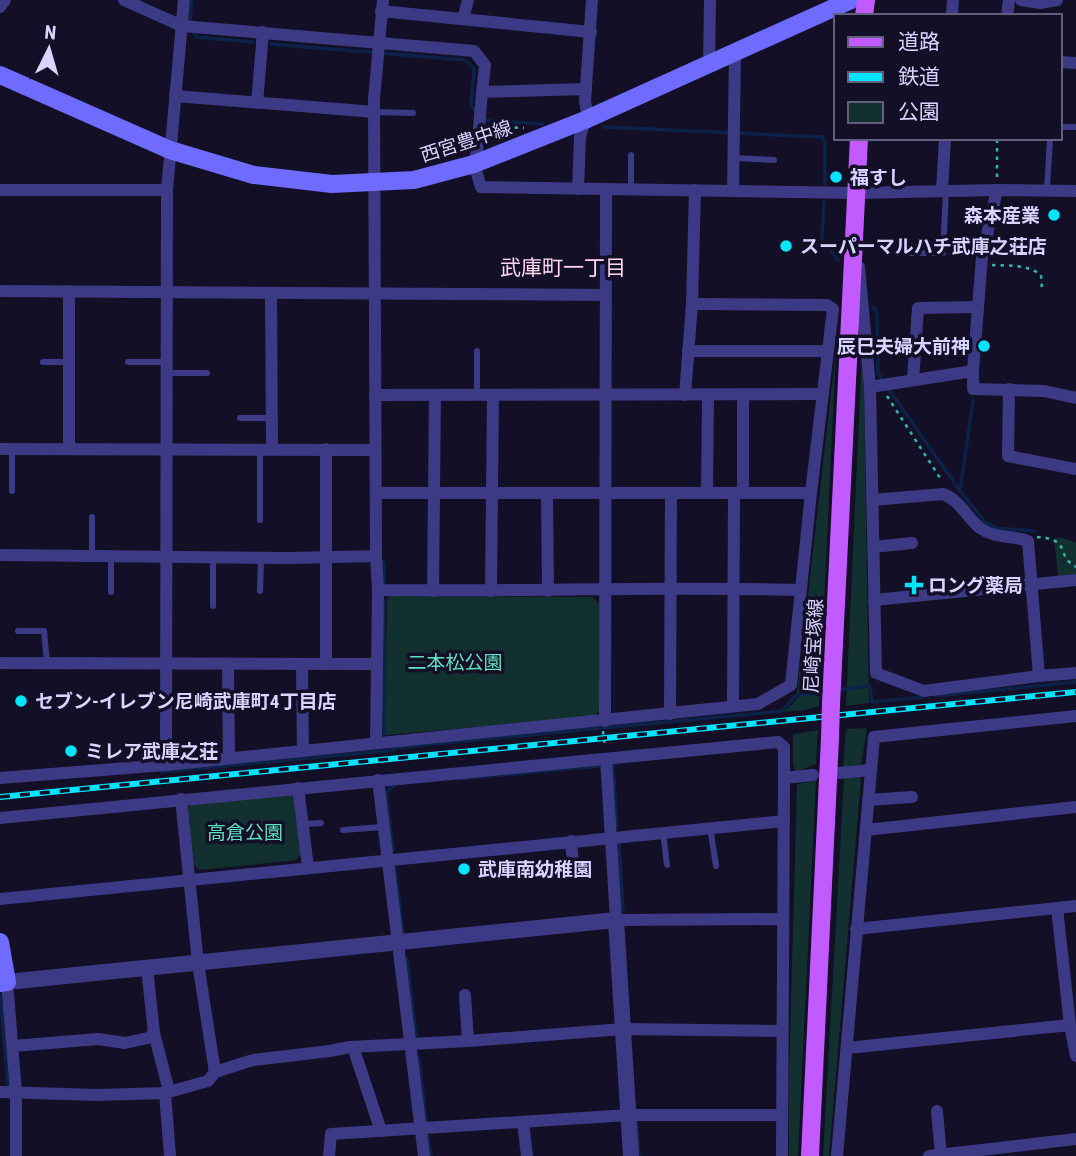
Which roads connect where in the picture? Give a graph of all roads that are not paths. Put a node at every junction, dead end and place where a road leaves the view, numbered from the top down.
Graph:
1 (5, 0) edge
2 (124, 0) edge
3 (184, 0) edge
4 (468, 0) edge
5 (592, 0) edge
6 (710, 0) edge
7 (851, 0) edge
8 (1021, 0) edge
9 (1057, 0) edge
10 (382, 5) edge
11 (0, 7) edge
12 (463, 19) junction
13 (182, 26) junction
14 (591, 32) junction
15 (263, 33) junction
16 (377, 41) junction
17 (736, 52) junction
18 (709, 64) junction
19 (0, 75) edge
20 (586, 89) junction
21 (482, 92) junction
22 (175, 96) junction
23 (257, 103) junction
24 (375, 112) junction
25 (413, 113) dead end
26 (586, 120) junction
27 (859, 140) edge
28 (945, 140) edge
29 (1049, 140) edge
30 (170, 150) junction
31 (631, 155) dead end
32 (733, 158) junction
33 (774, 159) dead end
34 (474, 164) junction
35 (375, 182) junction
36 (606, 188) junction
37 (578, 189) junction
38 (631, 189) junction
39 (1047, 189) junction
40 (0, 190) edge
41 (167, 190) junction
42 (695, 190) junction
43 (733, 190) junction
44 (944, 190) junction
45 (997, 190) junction
46 (1076, 191) edge
47 (856, 193) junction
48 (855, 223) junction
49 (907, 253) dead end
50 (0, 291) edge
51 (69, 291) junction
52 (167, 292) junction
53 (271, 293) junction
54 (374, 294) junction
55 (605, 295) junction
56 (692, 304) junction
57 (978, 307) junction
58 (477, 351) dead end
59 (688, 351) junction
60 (828, 351) junction
61 (43, 362) dead end
62 (69, 362) junction
63 (128, 362) dead end
64 (167, 367) junction
65 (973, 371) junction
66 (206, 373) dead end
67 (913, 380) junction
68 (880, 386) junction
69 (1009, 389) junction
70 (823, 394) junction
71 (375, 395) junction
72 (435, 395) junction
73 (477, 395) junction
74 (708, 395) junction
75 (743, 395) junction
76 (494, 396) junction
77 (606, 396) junction
78 (685, 396) junction
79 (1076, 398) edge
80 (240, 418) dead end
81 (272, 418) junction
82 (6, 449) edge
83 (69, 449) junction
84 (166, 449) junction
85 (266, 449) junction
86 (326, 449) junction
87 (375, 450) junction
88 (1076, 469) edge
89 (12, 491) dead end
90 (376, 493) junction
91 (434, 493) junction
92 (707, 493) junction
93 (738, 493) junction
94 (811, 493) junction
95 (492, 494) junction
96 (547, 494) junction
97 (605, 494) junction
98 (671, 494) junction
99 (872, 500) junction
100 (92, 517) dead end
101 (260, 520) dead end
102 (912, 543) dead end
103 (873, 547) junction
104 (0, 555) edge
105 (92, 556) junction
106 (111, 556) junction
107 (166, 556) junction
108 (376, 556) junction
109 (213, 557) junction
110 (327, 557) junction
111 (261, 558) junction
112 (1076, 580) edge
113 (1031, 583) junction
114 (734, 588) junction
115 (378, 590) junction
116 (671, 590) junction
117 (800, 590) junction
118 (260, 591) dead end
119 (433, 591) junction
120 (491, 591) junction
121 (548, 591) junction
122 (605, 591) junction
123 (111, 592) dead end
124 (874, 600) junction
125 (213, 607) dead end
126 (18, 631) dead end
127 (166, 662) junction
128 (0, 663) edge
129 (47, 664) junction
130 (228, 664) junction
131 (302, 664) junction
132 (326, 664) junction
133 (377, 664) junction
134 (1076, 673) edge
135 (1039, 677) junction
136 (733, 706) junction
137 (670, 713) junction
138 (1076, 716) edge
139 (604, 726) junction
140 (376, 743) junction
141 (303, 751) junction
142 (229, 758) junction
143 (606, 759) junction
144 (166, 765) junction
145 (871, 770) junction
146 (839, 773) dead end
147 (813, 775) dead end
148 (0, 778) edge
149 (784, 778) junction
150 (378, 780) junction
151 (298, 788) junction
152 (912, 797) dead end
153 (180, 799) junction
154 (868, 800) junction
155 (1076, 807) edge
156 (0, 818) edge
157 (784, 821) junction
158 (321, 823) dead end
159 (303, 824) junction
160 (384, 826) junction
161 (710, 828) junction
162 (343, 830) dead end
163 (866, 830) junction
164 (663, 832) junction
165 (612, 837) junction
166 (570, 841) junction
167 (388, 860) junction
168 (573, 864) dead end
169 (667, 865) dead end
170 (716, 866) dead end
171 (308, 867) junction
172 (189, 879) junction
173 (0, 899) edge
174 (1076, 906) edge
175 (1057, 908) junction
176 (783, 919) junction
177 (616, 920) junction
178 (856, 929) junction
179 (0, 943) edge
180 (398, 943) junction
181 (198, 963) junction
182 (147, 968) junction
183 (3, 983) edge
184 (465, 995) dead end
185 (1070, 1025) junction
186 (623, 1028) junction
187 (782, 1031) junction
188 (154, 1033) junction
189 (468, 1041) junction
190 (411, 1044) junction
191 (13, 1046) junction
192 (353, 1047) junction
193 (847, 1048) junction
194 (1076, 1056) edge
195 (215, 1072) junction
196 (0, 1092) edge
197 (16, 1092) junction
198 (165, 1093) junction
199 (937, 1111) dead end
200 (628, 1115) junction
201 (782, 1115) junction
202 (523, 1122) junction
203 (422, 1130) junction
204 (381, 1131) junction
205 (1076, 1139) edge
206 (935, 1155) edge
207 (16, 1156) edge
208 (170, 1156) edge
209 (329, 1156) edge
210 (425, 1156) edge
211 (527, 1156) edge
212 (631, 1156) edge
213 (782, 1156) edge
214 (810, 1156) edge
215 (838, 1156) edge

1 - 11 street
2 - 13 street
3 - 13 street
4 - 12 street
5 - 14 street
6 - 18 street
7 - 17 main road, 西宮豊中線
8 - 9 street
10 - 12 street
10 - 16 street
12 - 14 street
13 - 15 street
13 - 22 street
14 - 20 street
15 - 16 street
15 - 23 street
16 - 21 street
16 - 24 street
17 - 18 main road, 西宮豊中線
17 - 32 street
18 - 26 main road, 西宮豊中線
19 - 30 main road, 西宮豊中線
20 - 21 street
20 - 26 street
21 - 34 street
22 - 23 street
22 - 30 street
23 - 24 street
24 - 25 lane
24 - 35 street
26 - 34 main road, 西宮豊中線
26 - 37 street
27 - 47 main road, 尼崎宝塚線
28 - 44 street
29 - 39 lane
30 - 35 main road, 西宮豊中線
30 - 41 street
31 - 38 lane
32 - 33 lane
32 - 43 street
34 - 35 main road, 西宮豊中線
34 - 37 street
35 - 54 street
36 - 37 street
36 - 38 street
36 - 55 street
38 - 42 street
39 - 45 street
39 - 46 street
40 - 41 street
41 - 52 street
42 - 43 street
42 - 56 street
43 - 47 street
44 - 45 street
44 - 47 street
44 - 49 lane
45 - 57 street
47 - 48 main road, 尼崎宝塚線
48 - 68 street
48 - 214 main road, 尼崎宝塚線, bridge
50 - 51 street
51 - 52 street
51 - 62 street
52 - 53 street
52 - 64 street
53 - 54 street
53 - 81 street
54 - 55 street
54 - 71 street
55 - 77 street
56 - 59 street
56 - 60 street
57 - 65 street
57 - 67 street
58 - 73 lane
59 - 60 street
59 - 78 street
60 - 70 street
61 - 62 lane
62 - 83 street
63 - 64 lane
64 - 66 lane
64 - 84 street
65 - 67 street
65 - 69 street
67 - 68 street
68 - 99 street
69 - 79 street
69 - 88 street
70 - 75 street
70 - 94 street
71 - 72 street
71 - 87 street
72 - 73 street
72 - 91 street
73 - 76 street
74 - 75 street
74 - 78 street
74 - 92 street
75 - 93 street
76 - 77 street
76 - 95 street
77 - 78 street
77 - 97 street
80 - 81 lane
81 - 85 street
82 - 83 street
82 - 89 lane
83 - 84 street
84 - 85 street
84 - 107 street
85 - 86 street
85 - 101 lane
86 - 87 street
86 - 110 street
87 - 90 street
90 - 91 street
90 - 108 street
91 - 95 street
91 - 119 street
92 - 93 street
92 - 98 street
93 - 94 street
93 - 114 street
94 - 117 street
95 - 96 street
95 - 120 street
96 - 97 street
96 - 121 street
97 - 98 street
97 - 122 street
98 - 116 street
99 - 103 street
99 - 113 street
100 - 105 lane
102 - 103 street
103 - 124 street
104 - 105 street
105 - 106 street
106 - 107 street
106 - 123 lane
107 - 109 street
107 - 127 street
108 - 110 street
108 - 115 street
109 - 111 street
109 - 125 lane
110 - 111 street
110 - 132 street
111 - 118 lane
112 - 113 street
113 - 124 street
113 - 135 street
114 - 116 street
114 - 117 street
114 - 136 street
115 - 119 street
115 - 133 street
116 - 122 street
116 - 137 street
117 - 136 street
119 - 120 street
120 - 121 street
121 - 122 street
122 - 139 street
124 - 135 street
126 - 129 lane
127 - 129 street
127 - 130 street
127 - 144 street
128 - 129 street
130 - 131 street
130 - 142 street
131 - 132 street
131 - 141 street
132 - 133 street
133 - 140 street
134 - 135 street
136 - 137 street
137 - 139 street
138 - 145 street
139 - 140 street
140 - 141 street
141 - 142 street
142 - 144 street
143 - 149 street
143 - 150 street
143 - 165 street
144 - 148 street
145 - 146 street
145 - 154 street
147 - 149 street
149 - 157 street
150 - 151 street
150 - 160 street
151 - 153 street
151 - 159 street
152 - 154 street
153 - 156 street
153 - 172 street
154 - 163 street
155 - 163 street
157 - 161 street
157 - 176 street
158 - 159 lane
159 - 171 street
160 - 162 lane
160 - 167 street
161 - 164 street
161 - 170 lane
163 - 178 street
164 - 165 street
164 - 169 lane
165 - 166 street
165 - 177 street
166 - 167 street
166 - 168 street
167 - 171 street
167 - 180 street
171 - 172 street
172 - 173 street
172 - 181 street
174 - 175 street
175 - 178 street
175 - 185 street
176 - 177 street
176 - 187 street
177 - 180 street
177 - 186 street
178 - 193 street
179 - 183 main road
180 - 181 street
180 - 190 street
181 - 182 street
181 - 195 street
182 - 183 street
182 - 188 street
183 - 191 street
184 - 189 street
185 - 193 street
185 - 194 street
186 - 187 street
186 - 189 street
186 - 200 street
187 - 201 street
188 - 191 street
188 - 198 street
189 - 190 street
190 - 192 street
190 - 203 street
191 - 197 street
192 - 195 street
192 - 204 street
193 - 215 street
195 - 198 street
196 - 197 street
197 - 198 street
197 - 207 street
198 - 208 street
199 - 206 street
200 - 201 street
200 - 202 street
200 - 212 street
201 - 213 street
202 - 203 street
202 - 211 street
203 - 204 street
203 - 210 street
204 - 209 street
205 - 206 street

